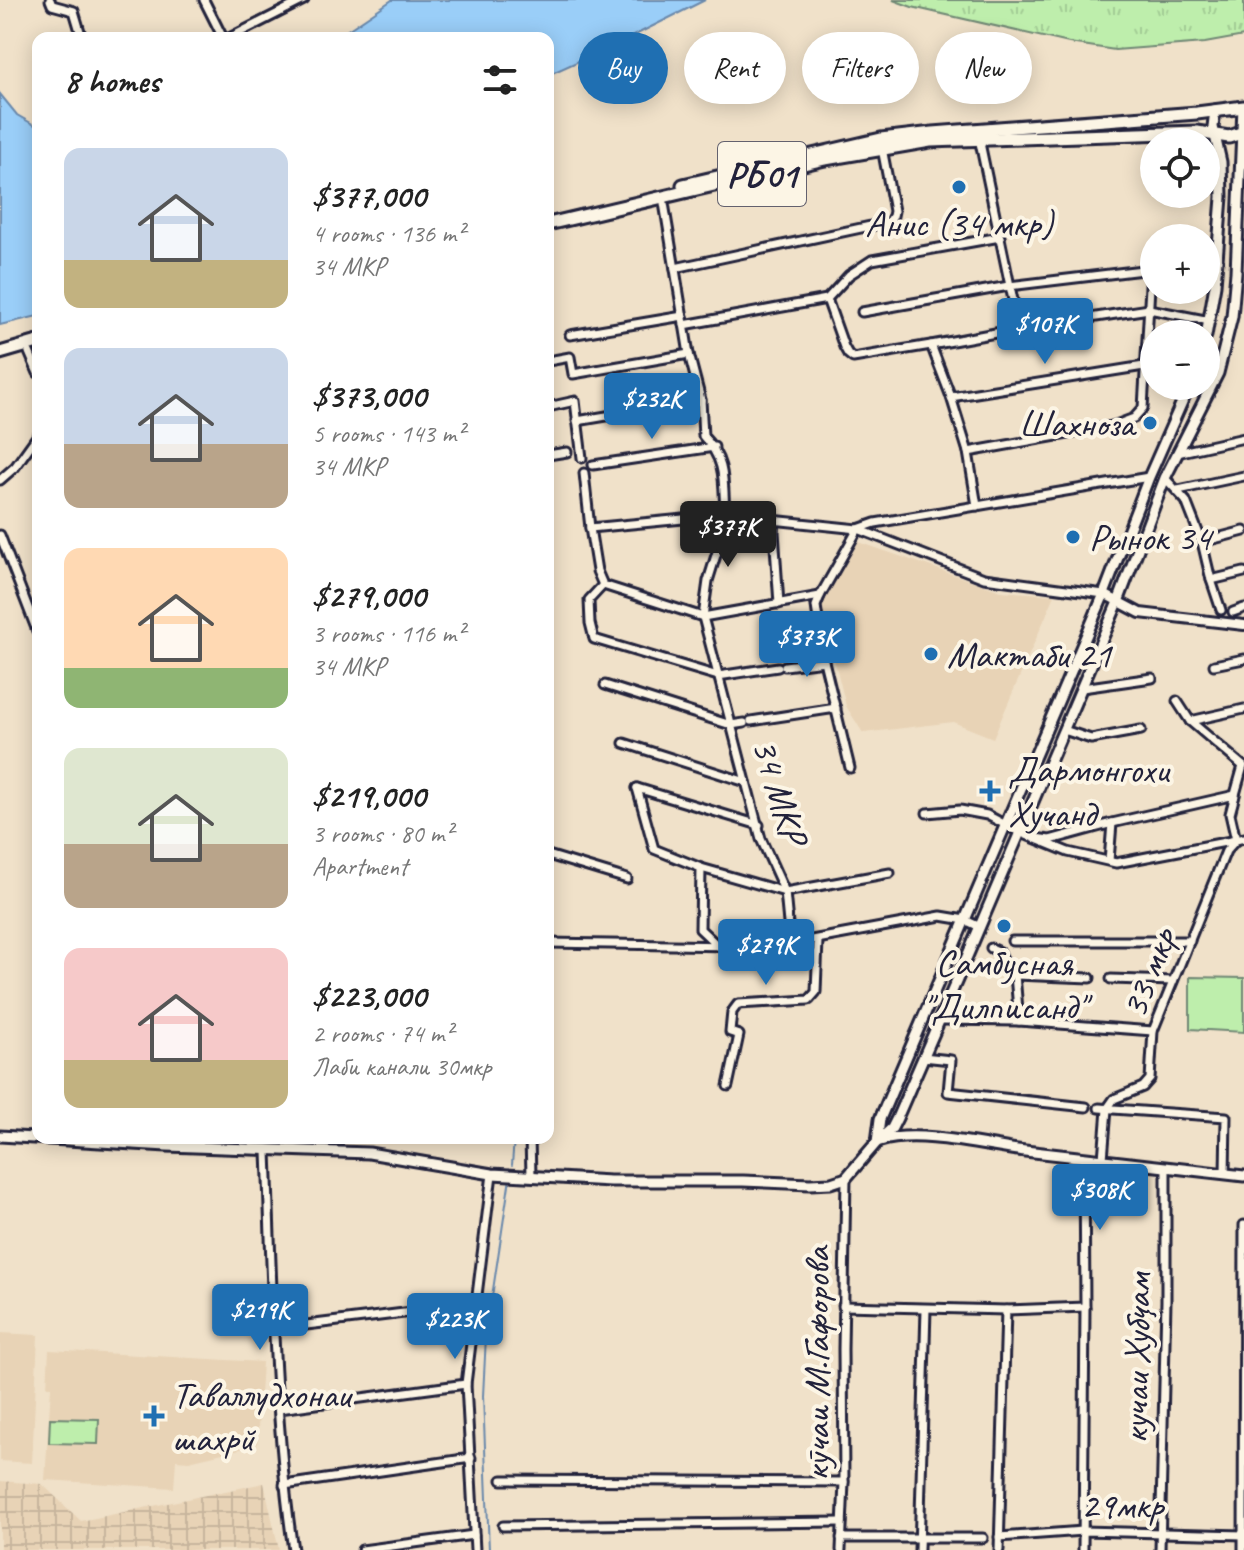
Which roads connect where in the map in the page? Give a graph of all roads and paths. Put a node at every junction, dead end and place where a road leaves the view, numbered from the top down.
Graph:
1 (50, 0) edge
2 (204, 0) edge
3 (304, 0) edge
4 (80, 32) edge
5 (223, 32) edge
6 (238, 32) edge
7 (1244, 107) edge
8 (1215, 110) junction
9 (1213, 128) edge
10 (1243, 132) edge
11 (1140, 133) edge
12 (978, 134) junction
13 (1220, 136) edge
14 (882, 148) junction
15 (1220, 158) edge
16 (663, 197) junction
17 (554, 216) edge
18 (554, 223) edge
19 (1000, 237) junction
20 (675, 268) junction
21 (1009, 286) junction
22 (827, 299) junction
23 (1149, 309) junction
24 (862, 312) dead end
25 (1232, 317) junction
26 (1244, 317) edge
27 (684, 320) junction
28 (1148, 320) edge
29 (1205, 320) edge
30 (1210, 320) edge
31 (1017, 329) junction
32 (570, 335) dead end
33 (931, 345) junction
34 (32, 347) edge
35 (32, 347) edge
36 (0, 353) edge
37 (689, 354) junction
38 (0, 359) edge
39 (554, 360) edge
40 (1140, 367) edge
41 (951, 397) junction
42 (701, 400) junction
43 (1143, 400) edge
44 (1183, 400) edge
45 (554, 406) edge
46 (577, 421) junction
47 (1244, 438) edge
48 (32, 443) edge
49 (714, 447) junction
50 (567, 452) dead end
51 (968, 452) junction
52 (1177, 453) junction
53 (554, 454) edge
54 (582, 458) dead end
55 (593, 465) dead end
56 (584, 473) dead end
57 (1244, 476) edge
58 (1149, 477) junction
59 (1165, 478) junction
60 (0, 480) edge
61 (1178, 490) junction
62 (977, 506) junction
63 (725, 515) junction
64 (775, 521) junction
65 (590, 528) junction
66 (858, 529) junction
67 (1244, 531) edge
68 (0, 535) edge
69 (1202, 542) junction
70 (1244, 572) edge
71 (1211, 580) junction
72 (603, 585) junction
73 (1104, 594) junction
74 (820, 596) junction
75 (1118, 602) junction
76 (779, 604) junction
77 (1244, 608) edge
78 (1221, 610) dead end
79 (1233, 612) dead end
80 (703, 617) junction
81 (32, 618) edge
82 (1244, 625) edge
83 (1244, 659) edge
84 (824, 661) junction
85 (1214, 665) dead end
86 (718, 676) junction
87 (1152, 678) dead end
88 (605, 685) dead end
89 (1082, 688) junction
90 (1177, 701) dead end
91 (836, 708) junction
92 (1244, 709) edge
93 (1190, 721) junction
94 (731, 725) junction
95 (1064, 730) junction
96 (1141, 730) dead end
97 (624, 743) dead end
98 (1244, 766) edge
99 (850, 768) dead end
100 (746, 782) junction
101 (1235, 795) junction
102 (927, 813) dead end
103 (1005, 823) junction
104 (1112, 823) junction
105 (759, 825) junction
106 (1019, 832) junction
107 (1035, 838) junction
108 (1240, 839) edge
109 (554, 857) edge
110 (1109, 861) junction
111 (701, 868) junction
112 (890, 873) dead end
113 (627, 879) dead end
114 (785, 892) junction
115 (965, 920) junction
116 (980, 927) junction
117 (818, 940) junction
118 (1012, 941) dead end
119 (1190, 941) junction
120 (554, 943) edge
121 (790, 944) junction
122 (718, 946) junction
123 (991, 948) dead end
124 (1015, 975) junction
125 (1090, 978) dead end
126 (1111, 979) dead end
127 (1173, 981) junction
128 (940, 1020) junction
129 (1019, 1021) junction
130 (1153, 1031) junction
131 (923, 1057) junction
132 (895, 1083) junction
133 (728, 1086) dead end
134 (909, 1090) junction
135 (1086, 1107) dead end
136 (1103, 1108) junction
137 (897, 1118) junction
138 (0, 1136) edge
139 (903, 1136) junction
140 (32, 1138) edge
141 (877, 1142) junction
142 (142, 1144) edge
143 (530, 1144) edge
144 (267, 1151) junction
145 (1084, 1158) junction
146 (1103, 1159) junction
147 (1166, 1167) junction
148 (492, 1174) junction
149 (1225, 1174) junction
150 (531, 1175) junction
151 (1244, 1176) edge
152 (846, 1178) junction
153 (1244, 1225) edge
154 (477, 1304) junction
155 (843, 1306) junction
156 (1085, 1307) junction
157 (926, 1309) junction
158 (1006, 1310) junction
159 (274, 1329) junction
160 (466, 1384) junction
161 (279, 1409) junction
162 (471, 1458) junction
163 (502, 1480) dead end
164 (844, 1482) junction
165 (284, 1485) junction
166 (842, 1522) junction
167 (503, 1526) dead end
168 (1083, 1531) junction
169 (1160, 1533) junction
170 (474, 1535) junction
171 (1244, 1535) edge
172 (919, 1537) junction
173 (999, 1537) junction
174 (841, 1538) junction
175 (983, 1538) dead end
176 (293, 1550) edge
177 (362, 1550) edge
178 (475, 1550) edge
179 (841, 1550) edge
180 (919, 1550) edge
181 (999, 1550) edge
182 (1083, 1550) edge
183 (1160, 1550) edge
184 (1243, 1550) edge

1 - 4 street
2 - 5 street
3 - 6 street
7 - 8 highway, РБ01
7 - 10 main road
8 - 9 main road
8 - 12 highway, РБ01
10 - 13 highway, РБ01
10 - 25 main road
11 - 12 highway, РБ01
12 - 14 highway, РБ01
12 - 17 highway, РБ01
12 - 19 street
14 - 16 highway, РБ01
14 - 20 street
15 - 30 main road
16 - 18 highway, РБ01
16 - 20 street
19 - 21 street
19 - 22 street
20 - 27 street
21 - 23 street
21 - 24 street
21 - 31 street
22 - 27 street
22 - 33 street
23 - 28 street
23 - 29 street
23 - 31 street
25 - 26 street
25 - 52 main road
27 - 32 street
27 - 37 street
31 - 33 street
33 - 41 street
34 - 36 highway
35 - 38 highway
37 - 39 street
37 - 42 street
40 - 41 street
41 - 51 street
42 - 46 street
42 - 49 street
43 - 51 street
44 - 58 main road
45 - 46 street
46 - 54 street
47 - 52 street
48 - 60 street
49 - 55 street
49 - 63 street
50 - 53 street
51 - 62 street
52 - 59 main road
56 - 65 street
57 - 61 street
58 - 62 street
58 - 73 main road
59 - 61 street
59 - 75 main road
61 - 69 street
62 - 66 street
63 - 64 street
63 - 65 street
63 - 80 street
64 - 66 street
64 - 76 street
65 - 72 street
66 - 73 street
66 - 74 street, 34 МКР
67 - 69 street
68 - 81 street
69 - 71 street
70 - 71 street
71 - 78 street
72 - 80 street
72 - 86 street
73 - 75 street
73 - 103 main road
74 - 76 street
74 - 84 street, 34 МКР
75 - 82 street
75 - 89 main road
76 - 80 street
77 - 79 street
80 - 86 street, 34 МКР
83 - 85 street
84 - 86 street
84 - 91 street, 34 МКР
86 - 94 street, 34 МКР
87 - 89 street
88 - 94 street
89 - 95 main road
90 - 93 street
91 - 94 street
91 - 99 street, 34 МКР
92 - 93 street
93 - 98 street
94 - 100 street, 34 МКР
95 - 96 street
95 - 106 main road
97 - 100 street
98 - 101 street
100 - 105 street, 34 МКР
101 - 104 street
101 - 108 street
102 - 103 street
103 - 106 street
103 - 115 main road
104 - 107 street
104 - 110 street
105 - 111 street
105 - 114 street, 34 МКР
106 - 107 street
106 - 116 main road
107 - 110 street
108 - 110 street
108 - 119 street, 33 мкр
109 - 113 street
111 - 114 street
111 - 122 street
112 - 114 street
114 - 121 street, 34 МКР
115 - 116 street
115 - 117 street
115 - 132 main road
116 - 128 main road
117 - 121 street
117 - 133 street
118 - 119 street
119 - 127 street, 33 мкр
120 - 122 street
121 - 122 street
123 - 124 street
124 - 125 street
124 - 129 street
126 - 127 street
127 - 130 street, 33 мкр
128 - 129 street
128 - 131 main road
129 - 130 street
130 - 136 street, 33 мкр
131 - 134 main road
131 - 135 street
132 - 134 main road
132 - 141 main road
134 - 137 main road
136 - 146 street
136 - 149 street
137 - 139 main road
137 - 141 main road
138 - 140 main road
139 - 141 main road
139 - 145 main road
141 - 152 main road
142 - 144 main road
143 - 150 street
144 - 148 main road
144 - 159 street
145 - 146 main road
145 - 156 street
146 - 147 main road
147 - 149 main road
147 - 169 street, кучаи Хубҷам
148 - 150 main road
148 - 154 street
149 - 151 main road
150 - 152 main road
152 - 155 street, кӯчаи М.Гафорова
153 - 171 street
154 - 159 street
154 - 160 street
155 - 157 street
155 - 164 street, кӯчаи М.Гафорова
156 - 158 street
156 - 168 street
157 - 158 street
157 - 172 street
158 - 173 street
159 - 161 street
160 - 161 street
160 - 162 street
161 - 165 street
162 - 165 street
162 - 170 street
163 - 164 street
164 - 166 street, кӯчаи М.Гафорова
165 - 176 street
166 - 167 street
166 - 174 street, кӯчаи М.Гафорова
168 - 169 street, 29мкр
168 - 173 street, 29мкр
168 - 182 street
169 - 171 street, 29мкр
169 - 183 street, кучаи Хубҷам
170 - 177 street
170 - 178 street
171 - 184 street
172 - 174 street
172 - 175 street
172 - 180 street
173 - 181 street
174 - 179 street, кӯчаи М.Гафорова

